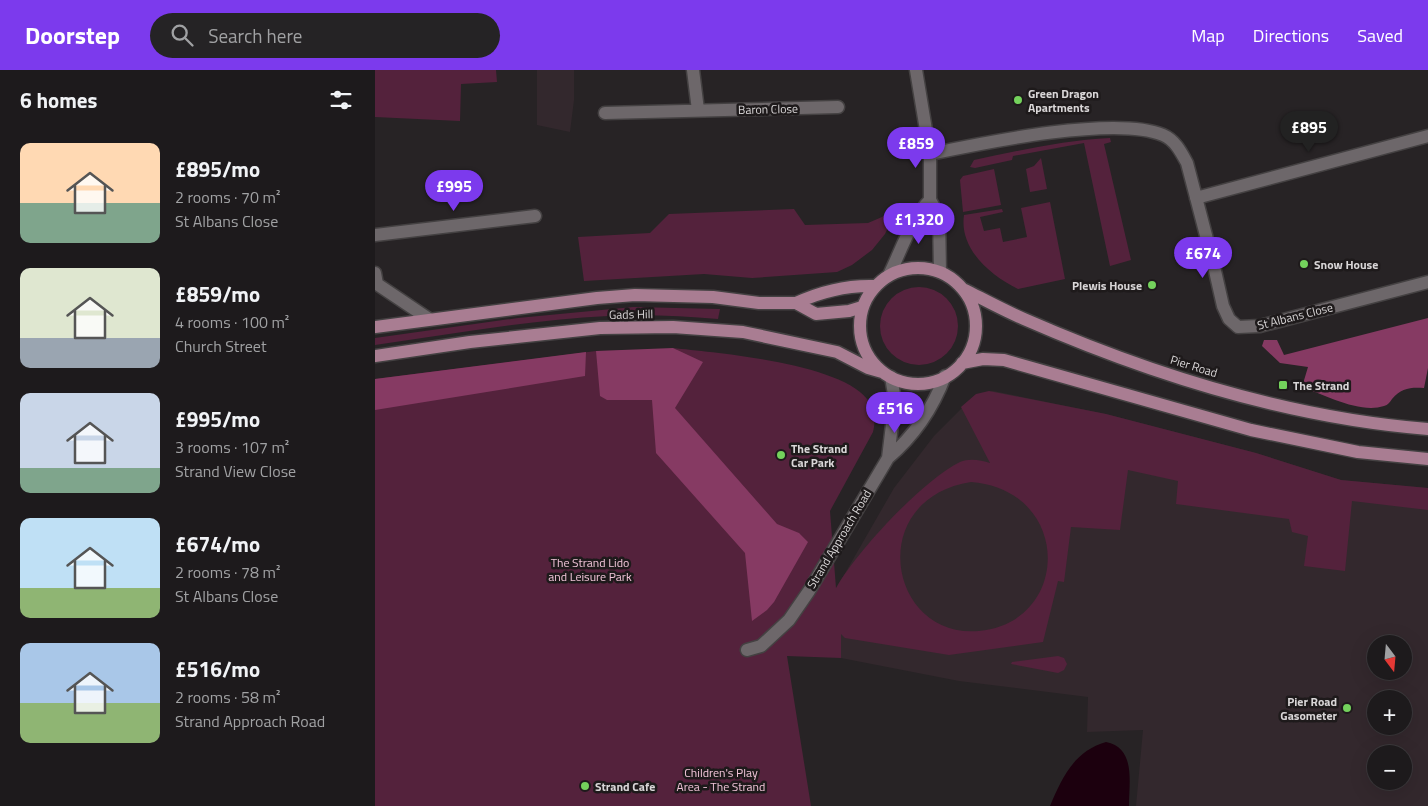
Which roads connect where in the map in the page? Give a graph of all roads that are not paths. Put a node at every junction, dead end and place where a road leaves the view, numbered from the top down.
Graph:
1 (693, 70) edge
2 (916, 70) edge
3 (838, 107) dead end
4 (698, 110) junction
5 (605, 113) dead end
6 (1428, 136) edge
7 (930, 154) junction
8 (1196, 198) junction
9 (930, 200) junction
10 (535, 216) dead end
11 (375, 235) edge
12 (940, 272) junction
13 (889, 275) junction
14 (376, 281) edge
15 (1428, 282) edge
16 (875, 286) junction
17 (963, 290) junction
18 (797, 303) junction
19 (862, 307) junction
20 (429, 319) junction
21 (375, 326) edge
22 (375, 356) edge
23 (962, 363) junction
24 (886, 374) junction
25 (945, 376) junction
26 (1428, 429) edge
27 (888, 458) junction
28 (1428, 459) edge
29 (747, 650) dead end

1 - 4 street
2 - 7 street
3 - 4 street, Baron Close
4 - 5 street, Baron Close
6 - 8 street
7 - 8 street, St Albans Close
7 - 9 street
8 - 15 street, St Albans Close
9 - 12 street
9 - 13 street
10 - 11 street
12 - 13 main road
12 - 17 main road
13 - 16 main road
14 - 20 street
16 - 18 main road
16 - 19 main road
17 - 23 main road
17 - 26 main road, Pier Road
18 - 19 main road, Gads Hill
18 - 20 main road, Gads Hill
19 - 24 main road
20 - 21 main road, Gads Hill
22 - 24 main road, Gads Hill
23 - 25 main road
23 - 28 main road
24 - 25 main road
24 - 27 street, Strand Approach Road
25 - 27 street, Strand Approach Road
27 - 29 street, Strand Approach Road

